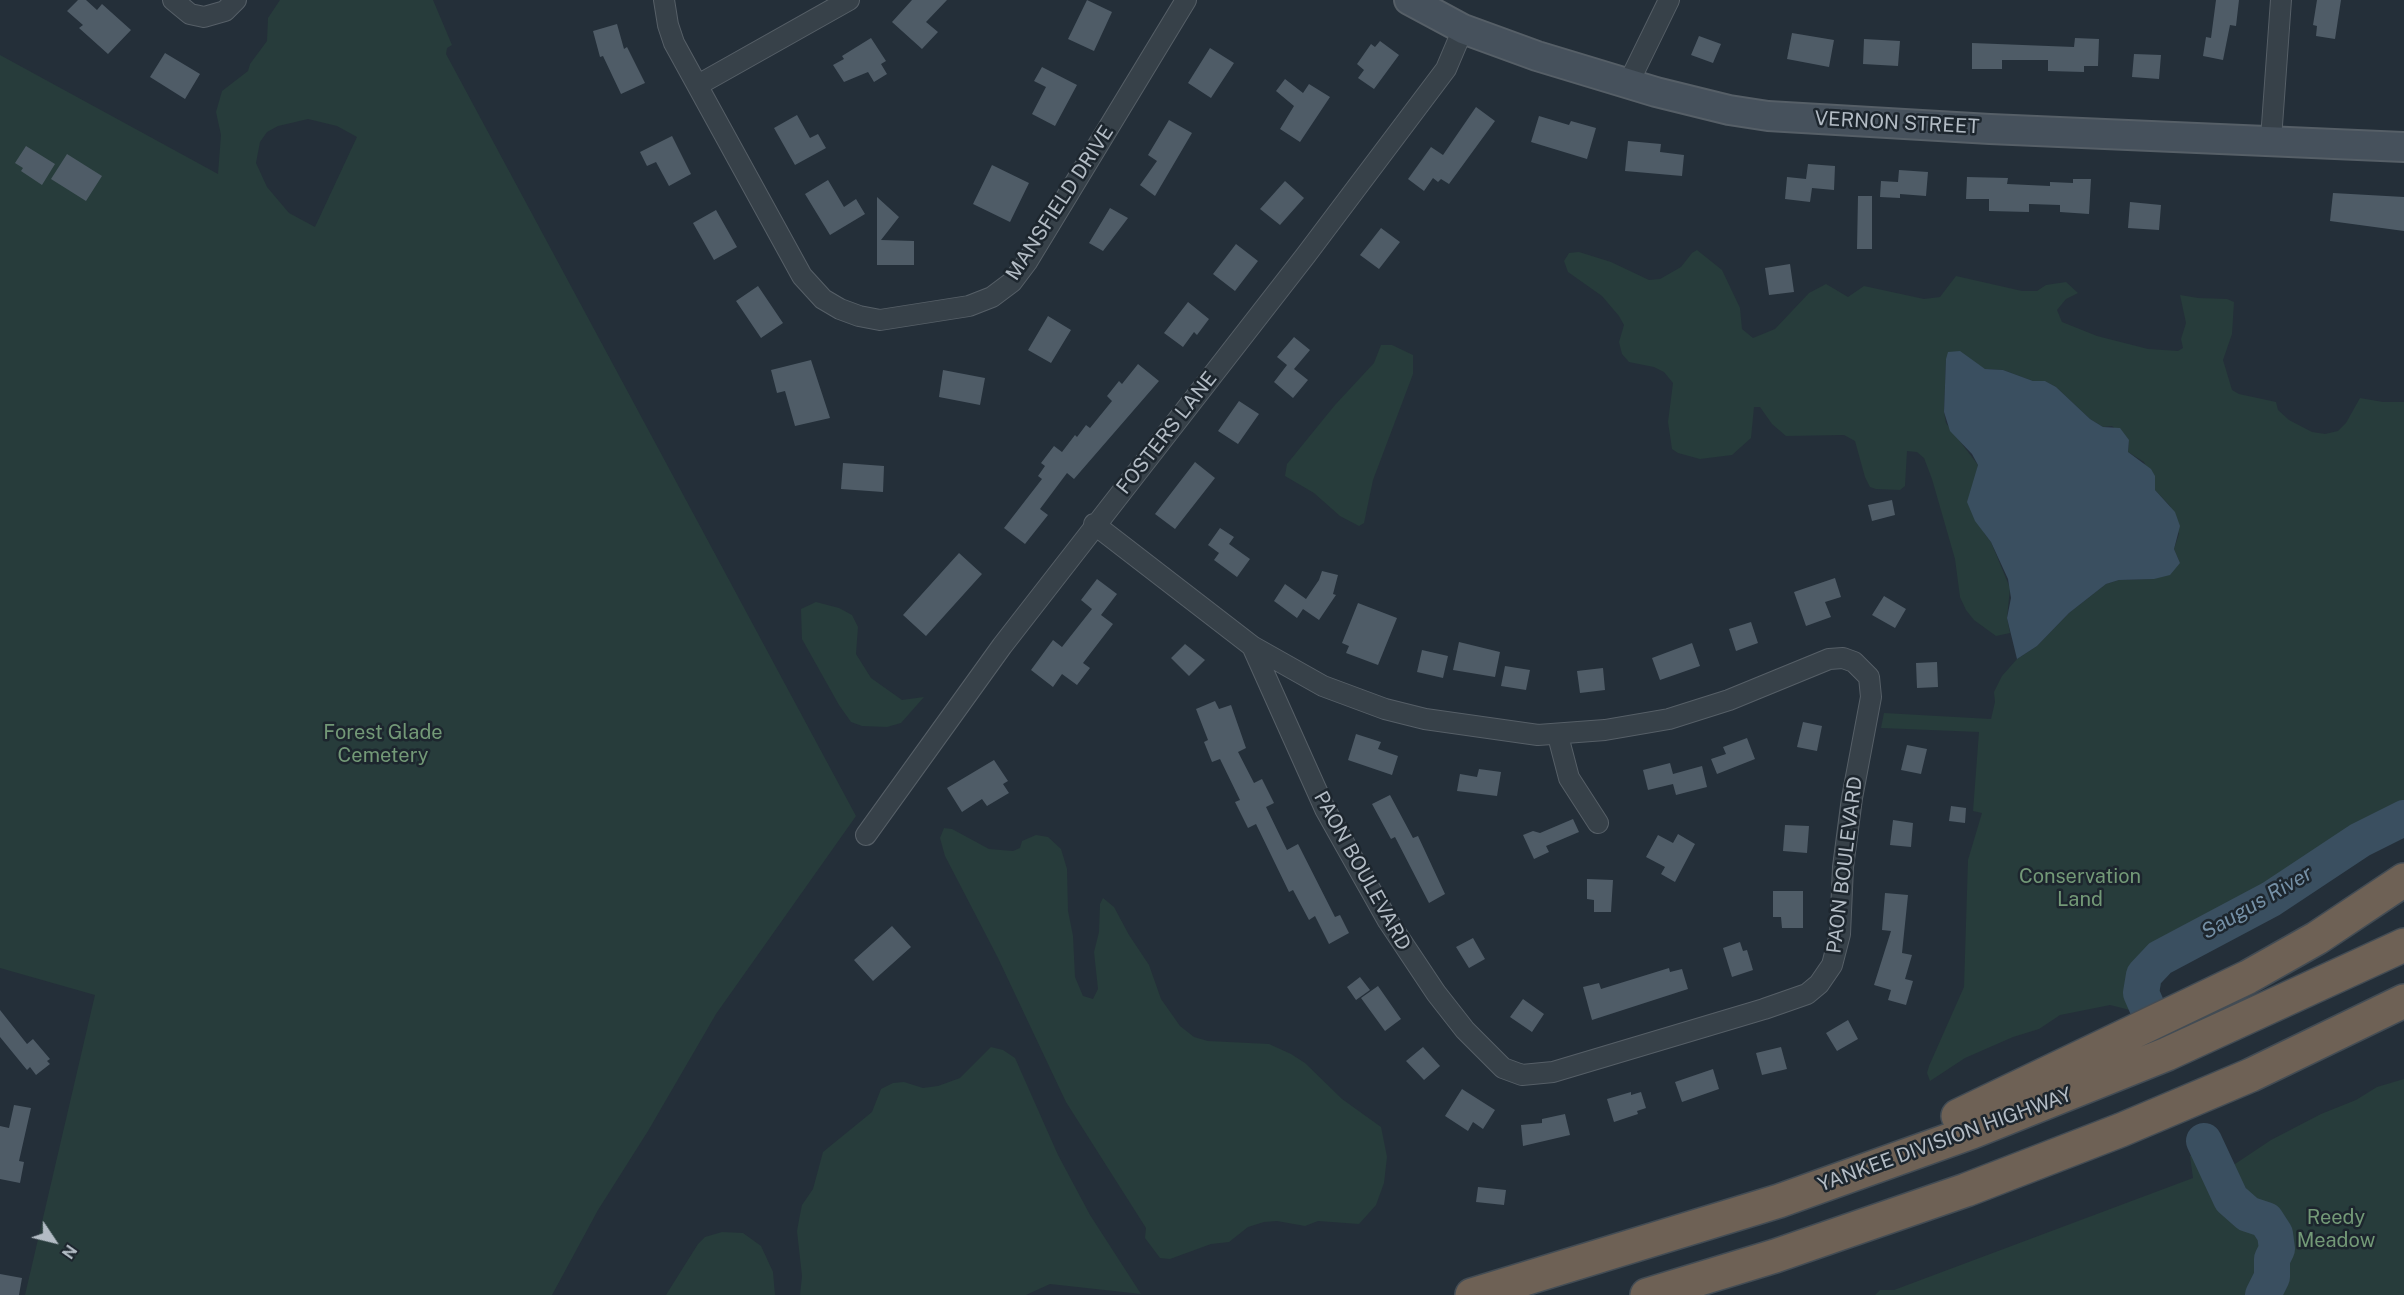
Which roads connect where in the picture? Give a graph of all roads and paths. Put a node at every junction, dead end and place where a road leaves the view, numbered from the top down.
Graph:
1 (173, 0) edge
2 (236, 0) edge
3 (664, 0) edge
4 (849, 0) edge
5 (1186, 0) edge
6 (1409, 0) edge
7 (1670, 0) edge
8 (2281, 0) edge
9 (1463, 30) junction
10 (1628, 84) junction
11 (698, 85) junction
12 (2271, 139) junction
13 (2404, 147) edge
14 (1094, 524) junction
15 (1252, 646) junction
16 (1558, 736) junction
17 (1598, 823) dead end
18 (866, 835) dead end
19 (2404, 880) edge
20 (2404, 945) edge
21 (2404, 1001) edge
22 (2404, 1019) edge
23 (2251, 1075) junction
24 (1779, 1201) junction
25 (1472, 1295) edge
26 (1647, 1295) edge

1 - 2 street
3 - 11 street, MANSFIELD DRIVE
4 - 11 street
5 - 11 street, MANSFIELD DRIVE
6 - 9 main road, VERNON STREET
7 - 10 street
8 - 12 street
9 - 10 main road, VERNON STREET
9 - 14 street, FOSTERS LANE
10 - 12 main road, VERNON STREET
12 - 13 main road, VERNON STREET
14 - 15 street, PAON BOULEVARD
14 - 18 street, FOSTERS LANE
15 - 16 street, PAON BOULEVARD
15 - 16 street, PAON BOULEVARD
16 - 17 street
19 - 24 highway
20 - 24 highway, YANKEE DIVISION HIGHWAY
21 - 23 highway
22 - 23 highway
23 - 26 highway
24 - 25 highway, YANKEE DIVISION HIGHWAY

